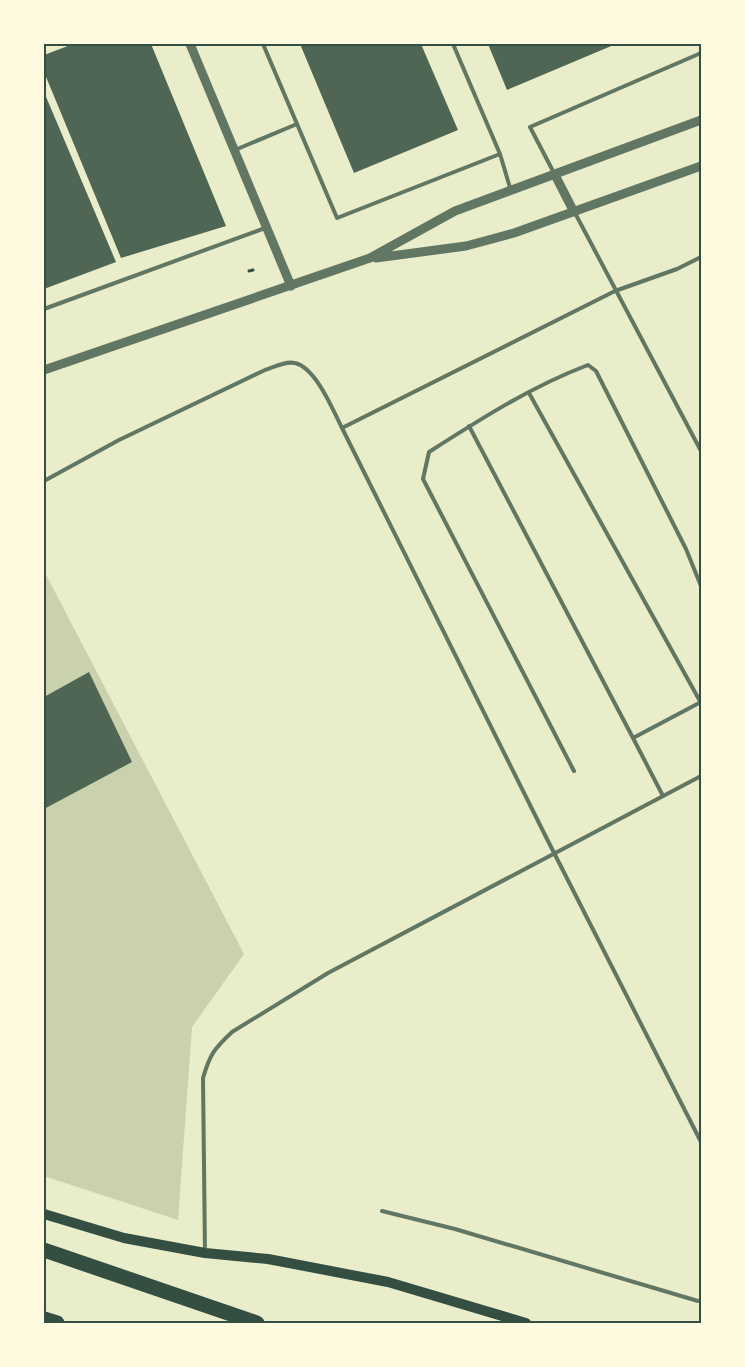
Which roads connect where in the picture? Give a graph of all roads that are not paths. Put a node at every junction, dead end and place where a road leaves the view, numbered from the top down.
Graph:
1 (190, 44) edge
2 (263, 44) edge
3 (454, 44) edge
4 (701, 52) edge
5 (701, 120) edge
6 (297, 124) junction
7 (236, 150) junction
8 (500, 154) junction
9 (701, 166) edge
10 (555, 175) junction
11 (510, 190) junction
12 (574, 212) junction
13 (268, 227) junction
14 (701, 257) edge
15 (370, 258) junction
16 (291, 286) junction
17 (615, 291) junction
18 (44, 309) edge
19 (44, 370) edge
20 (529, 393) junction
21 (469, 426) junction
22 (342, 428) junction
23 (701, 451) edge
24 (44, 481) edge
25 (701, 586) edge
26 (701, 703) edge
27 (633, 738) junction
28 (574, 771) dead end
29 (701, 776) edge
30 (663, 796) junction
31 (554, 853) junction
32 (701, 1142) edge
33 (382, 1211) dead end
34 (44, 1214) edge
35 (44, 1250) edge
36 (205, 1253) junction
37 (698, 1301) dead end
38 (44, 1319) edge
39 (57, 1323) edge
40 (257, 1323) edge
41 (526, 1323) edge

1 - 7 street
2 - 6 lane
3 - 8 lane
4 - 10 lane
5 - 10 street
6 - 7 lane
6 - 8 lane
7 - 13 street
8 - 11 lane
9 - 12 street
10 - 11 street
10 - 12 street
11 - 15 street
12 - 15 street
12 - 17 lane
13 - 16 street
13 - 18 lane
14 - 17 lane
15 - 16 street
16 - 19 street
17 - 22 lane
17 - 23 lane
20 - 21 lane
20 - 25 lane
20 - 26 lane
21 - 27 lane
21 - 28 lane
22 - 24 lane
22 - 31 lane
26 - 27 lane
27 - 30 lane
29 - 30 lane
30 - 31 lane
31 - 32 lane
31 - 36 lane
33 - 37 lane
34 - 36 main road
35 - 40 highway
36 - 41 main road
38 - 39 highway

